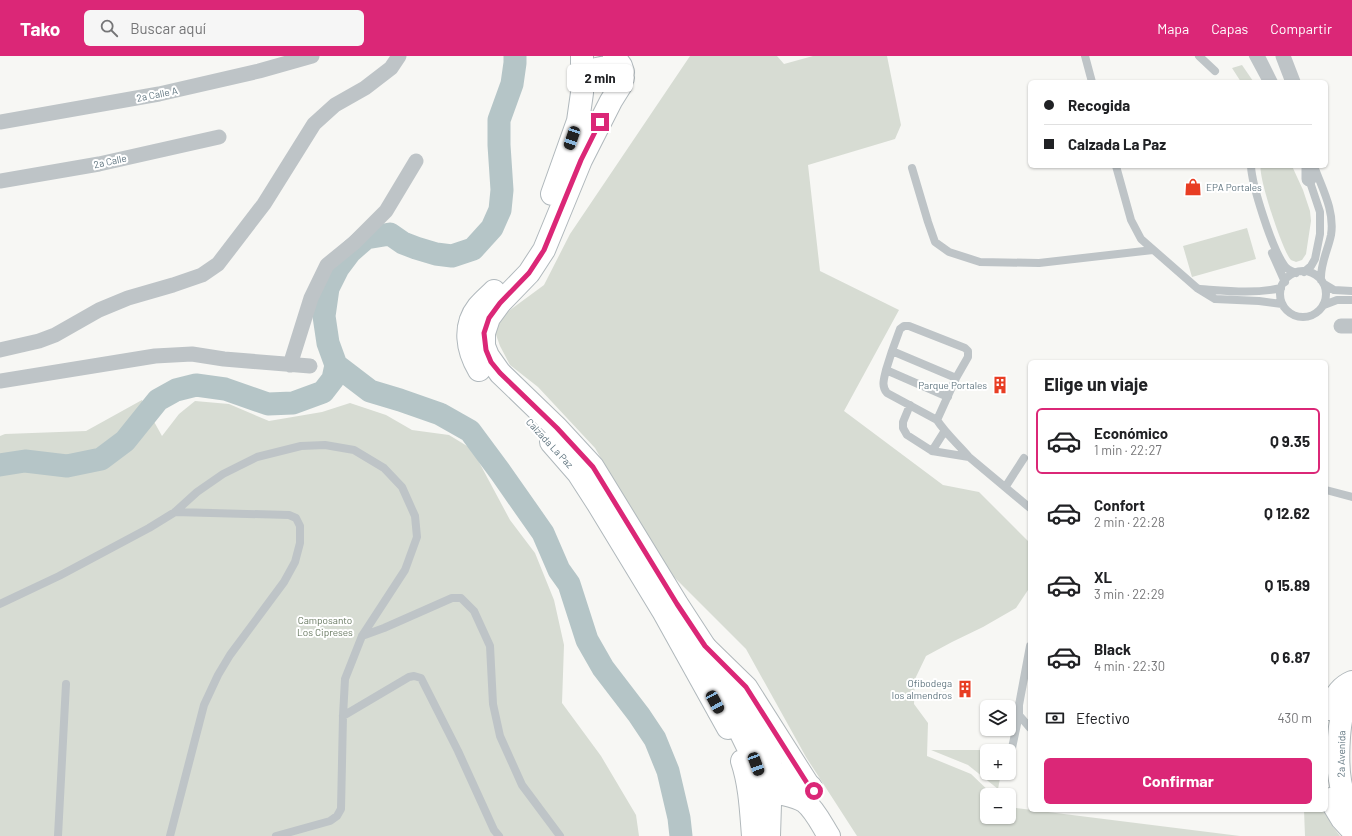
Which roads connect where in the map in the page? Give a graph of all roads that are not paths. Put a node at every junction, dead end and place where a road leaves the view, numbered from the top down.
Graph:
1 (312, 56) edge
2 (399, 56) edge
3 (582, 56) edge
4 (614, 56) edge
5 (1085, 56) edge
6 (1199, 56) edge
7 (1253, 56) edge
8 (1261, 56) edge
9 (1283, 56) edge
10 (1215, 71) dead end
11 (623, 78) junction
12 (1091, 80) edge
13 (1266, 80) edge
14 (1273, 80) edge
15 (1292, 80) edge
16 (582, 81) junction
17 (0, 122) edge
18 (219, 137) dead end
19 (416, 161) dead end
20 (912, 168) dead end
21 (1117, 168) edge
22 (1309, 169) edge
23 (1250, 172) edge
24 (0, 181) edge
25 (1153, 250) junction
26 (1300, 272) junction
27 (1322, 282) junction
28 (1283, 285) junction
29 (1197, 288) junction
30 (1352, 291) edge
31 (1352, 300) edge
32 (1282, 304) junction
33 (1324, 305) junction
34 (0, 350) edge
35 (892, 351) junction
36 (290, 365) junction
37 (310, 366) dead end
38 (886, 370) junction
39 (956, 378) junction
40 (0, 381) edge
41 (948, 397) junction
42 (910, 405) junction
43 (937, 420) junction
44 (944, 432) junction
45 (932, 451) junction
46 (969, 457) junction
47 (1024, 458) dead end
48 (1006, 486) junction
49 (1328, 491) edge
50 (1352, 497) edge
51 (1028, 506) edge
52 (175, 512) junction
53 (0, 604) edge
54 (362, 636) junction
55 (705, 646) junction
56 (1028, 657) edge
57 (1352, 682) edge
58 (66, 684) dead end
59 (1352, 699) edge
60 (719, 711) junction
61 (1019, 715) junction
62 (343, 716) junction
63 (1328, 716) edge
64 (1028, 726) edge
65 (1013, 744) edge
66 (771, 782) junction
67 (807, 783) junction
68 (1328, 794) edge
69 (1352, 809) edge
70 (1352, 830) edge
71 (58, 836) edge
72 (170, 836) edge
73 (276, 836) edge
74 (499, 836) edge
75 (560, 836) edge
76 (753, 836) edge
77 (769, 836) edge
78 (829, 836) edge
79 (843, 836) edge

1 - 17 street, 2a Calle A
2 - 34 street
3 - 16 main road, Calzada La Paz
4 - 11 main road
5 - 12 lane
6 - 10 lane
7 - 13 lane
8 - 14 lane
9 - 15 street
11 - 16 main road
11 - 55 main road, Calzada La Paz
16 - 60 main road, Calzada La Paz
18 - 24 street, 2a Calle
19 - 36 street
20 - 25 lane
21 - 25 lane
22 - 26 lane
22 - 27 lane
23 - 26 lane
23 - 28 lane
25 - 29 lane
26 - 27 lane
26 - 28 lane
27 - 30 lane
27 - 33 lane
28 - 29 lane
28 - 32 lane
29 - 32 lane
31 - 33 lane
32 - 33 lane
35 - 38 lane
35 - 39 lane
35 - 39 lane
36 - 37 street
36 - 40 street
38 - 41 lane
38 - 42 lane
39 - 41 lane
41 - 43 lane
42 - 43 lane
42 - 45 lane
43 - 44 lane
44 - 45 lane
44 - 46 lane
45 - 46 lane
46 - 48 lane
47 - 48 lane
48 - 51 lane
49 - 50 lane
52 - 53 lane
52 - 54 lane
52 - 72 lane
54 - 62 lane
54 - 75 lane
55 - 66 main road, Calzada La Paz
55 - 67 main road
56 - 61 lane
57 - 63 main road, 2a Avenida
58 - 71 lane
59 - 69 main road, 2a Avenida
60 - 66 main road
60 - 76 main road, Calzada La Paz
61 - 64 lane
61 - 65 lane
62 - 73 lane
62 - 74 lane
66 - 67 main road
66 - 77 main road, Calzada La Paz
66 - 78 main road
67 - 79 main road
68 - 70 main road, 2a Avenida

